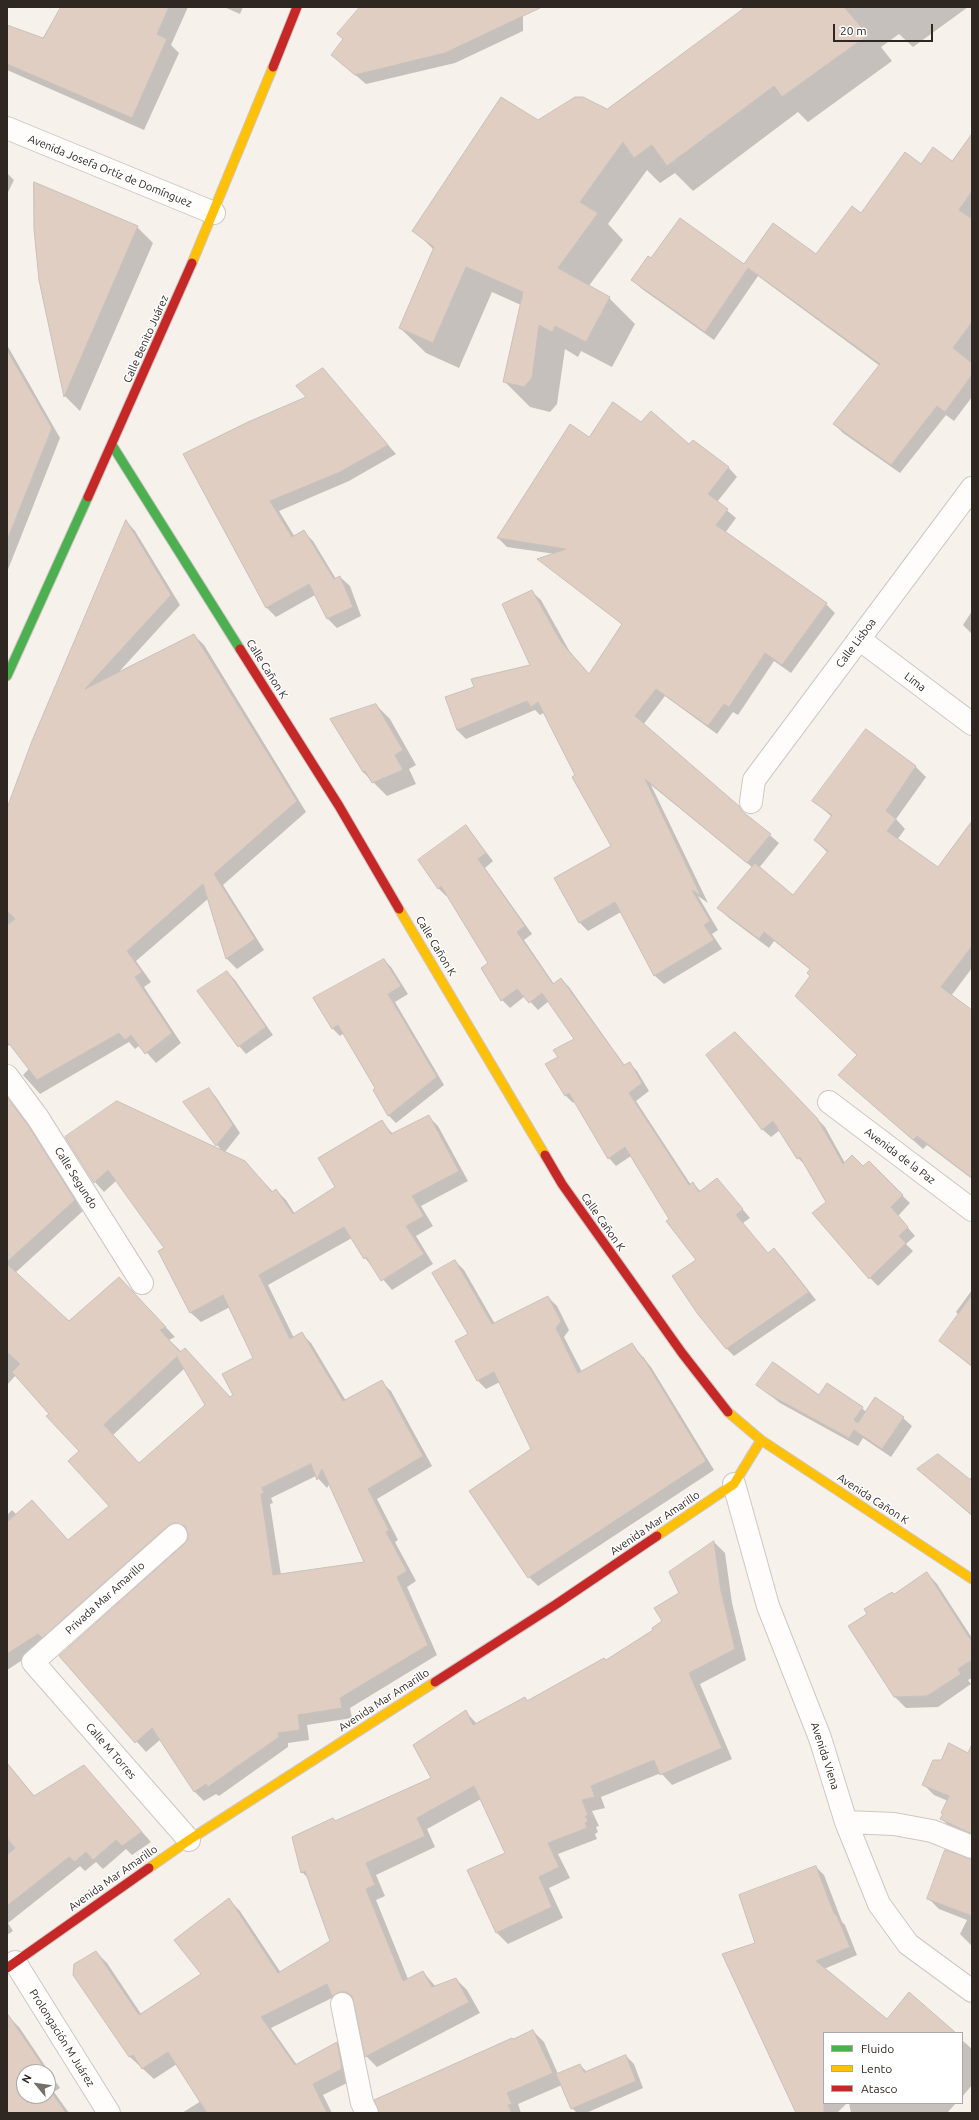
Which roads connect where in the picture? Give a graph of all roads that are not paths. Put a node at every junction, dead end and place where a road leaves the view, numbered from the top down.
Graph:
1 (297, 7) edge
2 (7, 128) edge
3 (214, 213) junction
4 (112, 445) junction
5 (972, 488) edge
6 (859, 639) junction
7 (7, 676) edge
8 (972, 724) edge
9 (751, 802) dead end
10 (7, 1076) edge
11 (829, 1102) dead end
12 (972, 1210) edge
13 (142, 1283) dead end
14 (761, 1440) junction
15 (734, 1484) junction
16 (176, 1535) dead end
17 (972, 1579) edge
18 (33, 1662) joint
19 (846, 1822) junction
20 (189, 1840) junction
21 (972, 1847) edge
22 (11, 1965) edge
23 (972, 1991) edge
24 (342, 2004) dead end
25 (109, 2113) edge
26 (367, 2113) edge

1 - 3 street, Calle Benito Juárez
2 - 3 street, Avenida Josefa Ortíz de Domínguez
3 - 4 street, Calle Benito Juárez
4 - 7 street, Calle Benito Juárez
4 - 14 street, Calle Cañon K
5 - 6 street, Calle Lisboa
6 - 8 street, Lima
6 - 9 street, Calle Lisboa
10 - 13 street, Calle Segundo
11 - 12 street, Avenida de la Paz
14 - 15 street, Avenida Mar Amarillo
14 - 17 street, Avenida Cañon K
15 - 19 street, Avenida Viena
15 - 20 street, Avenida Mar Amarillo
16 - 18 street, Privada Mar Amarillo
18 - 20 street, Calle M Torres
19 - 21 street
19 - 23 street, Avenida Viena
20 - 22 street, Avenida Mar Amarillo
22 - 25 street, Prolongación M Juárez
24 - 26 street

